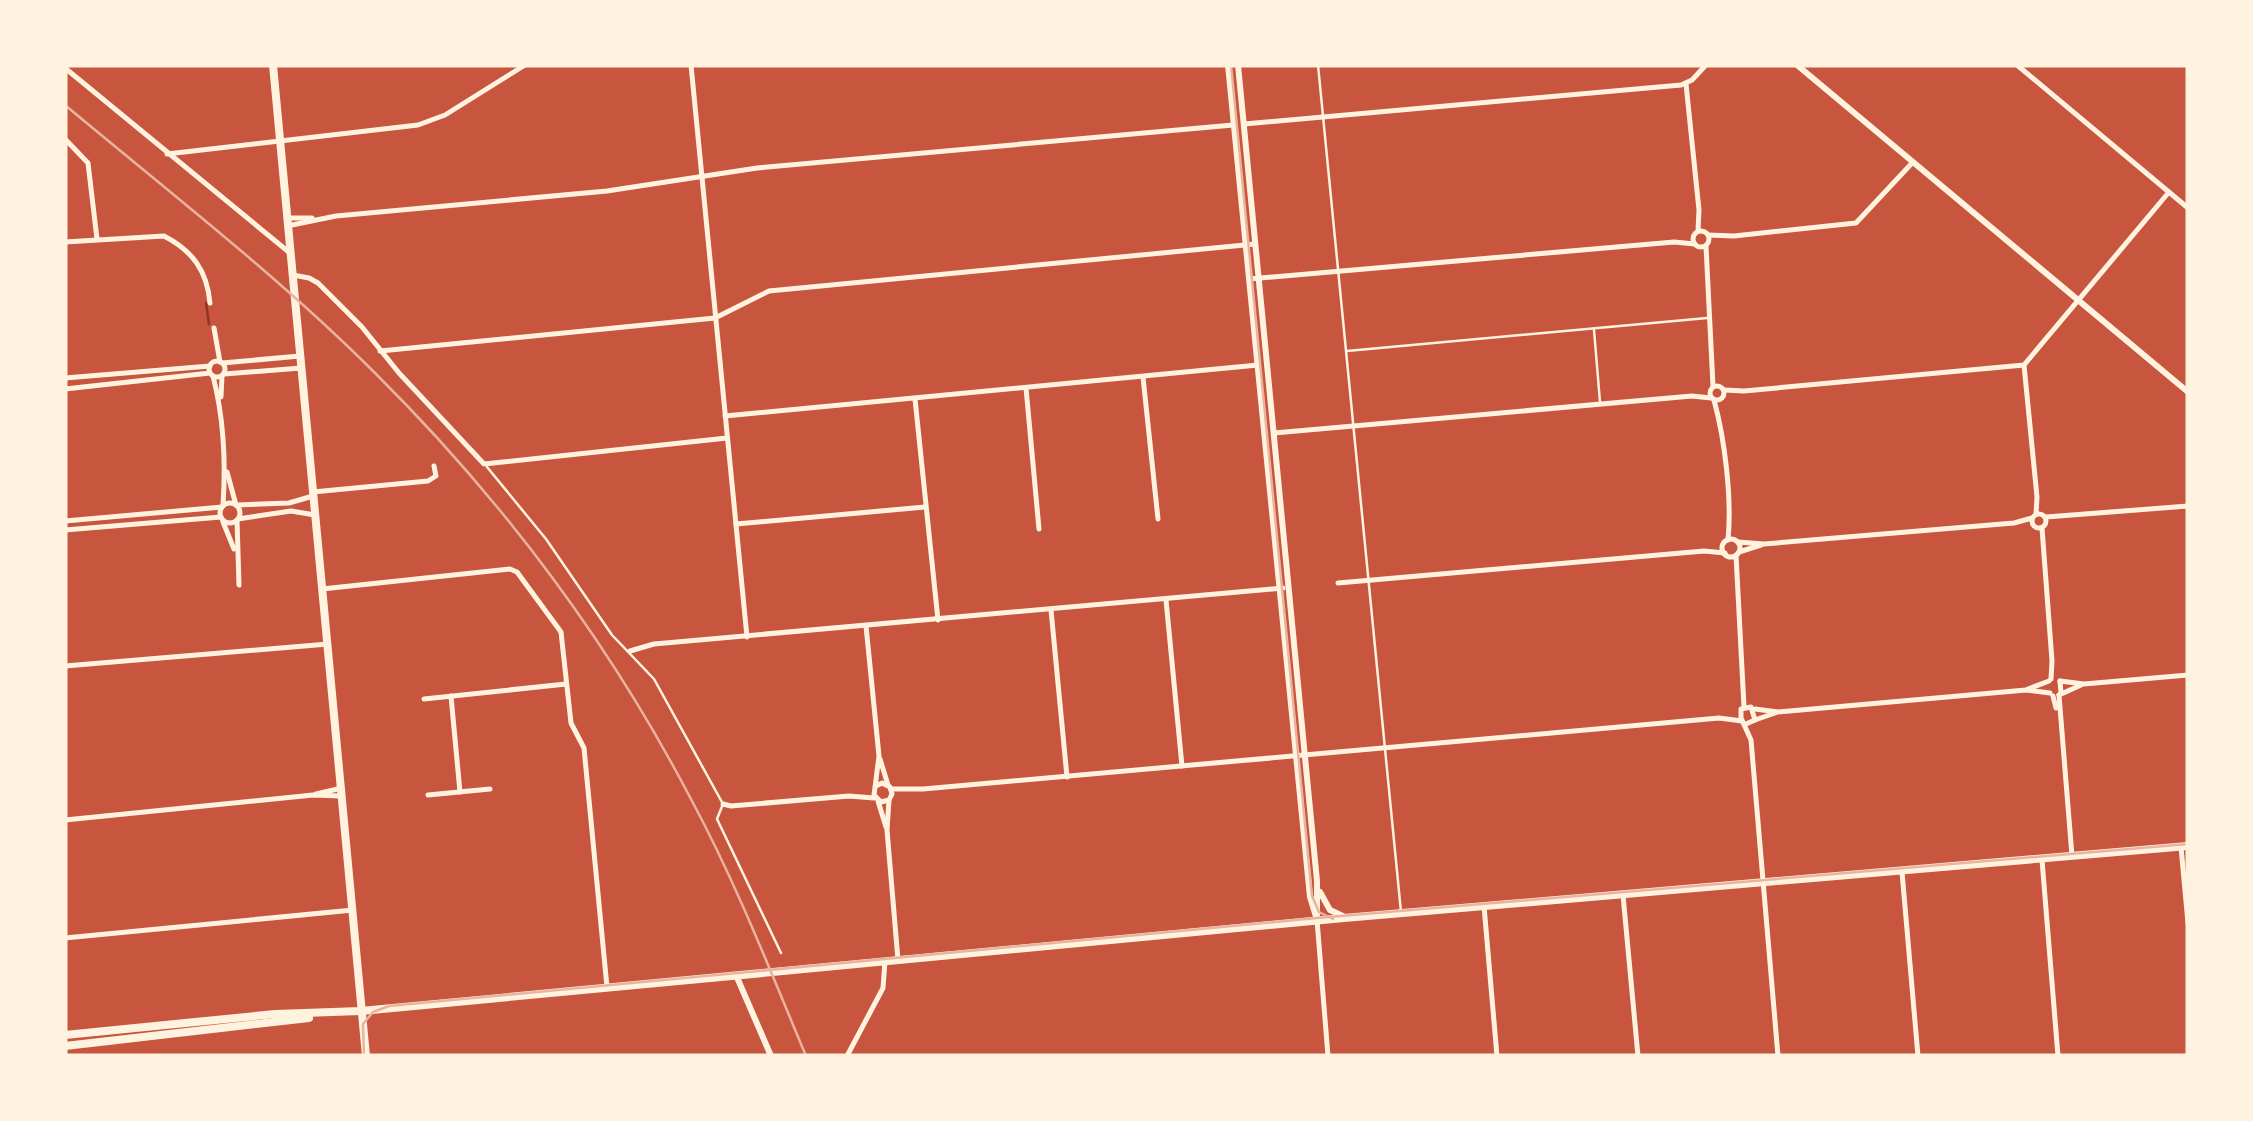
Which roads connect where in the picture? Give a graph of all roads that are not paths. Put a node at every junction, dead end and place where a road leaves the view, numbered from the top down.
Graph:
1 (273, 65) edge
2 (525, 65) edge
3 (690, 65) edge
4 (1228, 65) edge
5 (1238, 65) edge
6 (1318, 65) edge
7 (1706, 65) edge
8 (1797, 65) edge
9 (2016, 65) edge
10 (65, 68) edge
11 (1686, 84) junction
12 (1323, 117) junction
13 (1244, 124) junction
14 (1233, 125) junction
15 (65, 138) edge
16 (280, 141) junction
17 (166, 154) junction
18 (1913, 162) junction
19 (700, 174) junction
20 (2169, 192) junction
21 (2188, 208) edge
22 (287, 222) junction
23 (97, 239) junction
24 (1702, 239) junction
25 (65, 242) edge
26 (1250, 244) junction
27 (290, 253) junction
28 (1338, 272) junction
29 (292, 275) junction
30 (1254, 279) junction
31 (2080, 302) junction
32 (210, 303) dead end
33 (714, 318) junction
34 (1709, 318) junction
35 (214, 328) dead end
36 (1594, 329) junction
37 (1346, 351) junction
38 (380, 352) junction
39 (300, 356) junction
40 (1263, 365) junction
41 (2024, 365) junction
42 (215, 367) junction
43 (301, 368) junction
44 (223, 375) junction
45 (1144, 377) junction
46 (65, 378) edge
47 (1026, 387) junction
48 (65, 389) edge
49 (2188, 392) edge
50 (1717, 393) junction
51 (914, 398) junction
52 (220, 405) junction
53 (1600, 405) junction
54 (724, 416) junction
55 (1352, 426) junction
56 (1269, 433) junction
57 (727, 438) junction
58 (226, 464) junction
59 (484, 464) junction
60 (434, 466) dead end
61 (313, 494) junction
62 (236, 505) junction
63 (222, 506) junction
64 (926, 506) junction
65 (2188, 506) edge
66 (315, 515) junction
67 (118, 517) junction
68 (222, 518) junction
69 (237, 519) junction
70 (1158, 519) dead end
71 (65, 521) edge
72 (2039, 521) junction
73 (736, 524) junction
74 (119, 526) junction
75 (65, 530) edge
76 (1040, 530) dead end
77 (1732, 548) junction
78 (237, 556) junction
79 (1368, 581) junction
80 (1338, 583) dead end
81 (239, 585) dead end
82 (1285, 588) junction
83 (322, 589) junction
84 (1166, 599) junction
85 (1051, 609) junction
86 (938, 620) junction
87 (866, 626) junction
88 (747, 637) junction
89 (328, 644) junction
90 (630, 651) junction
91 (65, 666) edge
92 (2188, 675) edge
93 (2054, 680) junction
94 (566, 684) junction
95 (2084, 684) junction
96 (2026, 690) junction
97 (2056, 694) junction
98 (451, 696) junction
99 (424, 699) dead end
100 (1747, 708) junction
101 (1778, 712) junction
102 (1719, 718) junction
103 (1749, 722) junction
104 (1385, 747) junction
105 (879, 756) junction
106 (1301, 756) junction
107 (1182, 766) junction
108 (1067, 776) junction
109 (490, 789) dead end
110 (342, 792) junction
111 (460, 792) junction
112 (890, 793) junction
113 (876, 794) junction
114 (428, 795) dead end
115 (723, 804) junction
116 (65, 820) edge
117 (887, 830) junction
118 (2185, 846) edge
119 (2072, 856) junction
120 (2042, 859) junction
121 (1902, 872) junction
122 (1318, 881) junction
123 (1764, 884) junction
124 (1623, 895) junction
125 (1310, 899) junction
126 (2187, 904) edge
127 (1484, 906) junction
128 (354, 910) junction
129 (1401, 913) junction
130 (1317, 916) junction
131 (1350, 917) junction
132 (1302, 922) junction
133 (2188, 923) edge
134 (65, 938) edge
135 (781, 953) dead end
136 (898, 960) junction
137 (885, 961) junction
138 (736, 975) junction
139 (607, 987) junction
140 (362, 1011) junction
141 (332, 1014) junction
142 (65, 1035) edge
143 (65, 1046) edge
144 (366, 1056) edge
145 (771, 1056) edge
146 (847, 1056) edge
147 (1328, 1056) edge
148 (1497, 1056) edge
149 (1638, 1056) edge
150 (1778, 1056) edge
151 (1918, 1056) edge
152 (2058, 1056) edge

1 - 16 main road
2 - 16 street
3 - 19 street
4 - 14 street
5 - 13 street
6 - 12 lane
7 - 11 street
8 - 18 street
9 - 20 street
10 - 17 street
11 - 12 street
11 - 24 street
12 - 13 street
12 - 28 lane
13 - 14 street
13 - 26 street
14 - 19 street
14 - 26 street
15 - 23 street
16 - 17 street
16 - 22 main road
17 - 27 street
18 - 24 street
18 - 31 street
19 - 22 street
19 - 33 street
20 - 21 street
20 - 31 street
22 - 27 main road
23 - 25 street
23 - 32 street
24 - 28 street
24 - 34 street
26 - 30 street
26 - 33 street
27 - 29 main road
28 - 30 street
28 - 37 lane
29 - 38 street
29 - 39 main road
30 - 40 street
31 - 41 street
31 - 49 street
33 - 38 street
33 - 54 street
34 - 36 lane
34 - 50 street
35 - 42 street
36 - 37 lane
36 - 53 lane
37 - 55 lane
38 - 59 street
39 - 42 street
39 - 43 main road
40 - 45 street
40 - 56 street
41 - 50 street
41 - 72 street
42 - 44 street
42 - 44 street
42 - 46 street
42 - 48 street
42 - 52 street
43 - 44 street
43 - 61 main road
44 - 52 street
45 - 47 street
45 - 70 street
47 - 51 street
47 - 76 street
50 - 53 street
50 - 77 street
51 - 54 street
51 - 64 street
52 - 58 street
53 - 55 street
54 - 57 street
55 - 56 street
55 - 79 lane
56 - 82 street
57 - 59 street
57 - 73 street
58 - 62 street
58 - 63 street
59 - 90 lane
60 - 61 street
61 - 62 street
61 - 66 main road
62 - 63 street
62 - 69 street
63 - 67 street
63 - 68 street
64 - 73 street
64 - 86 street
65 - 72 street
66 - 69 street
66 - 83 main road
67 - 71 street
67 - 74 street
68 - 69 street
68 - 74 street
68 - 78 street
69 - 78 street
72 - 77 street
72 - 93 street
73 - 88 street
74 - 75 street
77 - 79 street
77 - 100 street
78 - 81 street
79 - 80 street
79 - 104 lane
82 - 84 street
82 - 106 street
83 - 89 main road
83 - 94 street
84 - 85 street
84 - 107 street
85 - 86 street
85 - 108 street
86 - 87 street
87 - 88 street
87 - 105 street
88 - 90 street
89 - 91 street
89 - 110 main road
90 - 115 lane
92 - 95 street
93 - 95 street
93 - 96 street
93 - 97 street
93 - 97 street
94 - 98 street
94 - 139 street
95 - 97 street
96 - 97 street
96 - 101 street
97 - 119 street
98 - 99 street
98 - 111 street
100 - 101 street
100 - 102 street
100 - 103 street
100 - 103 street
101 - 103 street
102 - 103 street
102 - 104 street
103 - 123 street
104 - 106 street
104 - 129 lane
105 - 112 street
105 - 113 street
106 - 107 street
106 - 122 street
106 - 125 street
107 - 108 street
108 - 112 street
109 - 111 street
110 - 116 street
110 - 128 main road
111 - 114 street
112 - 113 street
112 - 113 street
112 - 117 street
113 - 115 street
113 - 117 street
115 - 135 lane
117 - 136 street
118 - 119 main road
118 - 126 street
119 - 120 main road
120 - 121 main road
120 - 152 street
121 - 123 main road
121 - 151 street
122 - 130 street
122 - 131 street
123 - 124 main road
123 - 150 street
124 - 127 main road
124 - 149 street
125 - 130 street
125 - 132 street
126 - 133 street
127 - 129 main road
127 - 148 street
128 - 134 street
128 - 140 main road
129 - 131 main road
130 - 131 main road
130 - 132 main road
130 - 147 street
132 - 136 main road
136 - 137 main road
137 - 138 main road
137 - 146 street
138 - 139 main road
138 - 145 street
139 - 140 main road
140 - 141 main road
140 - 144 main road
141 - 142 main road
141 - 143 main road

